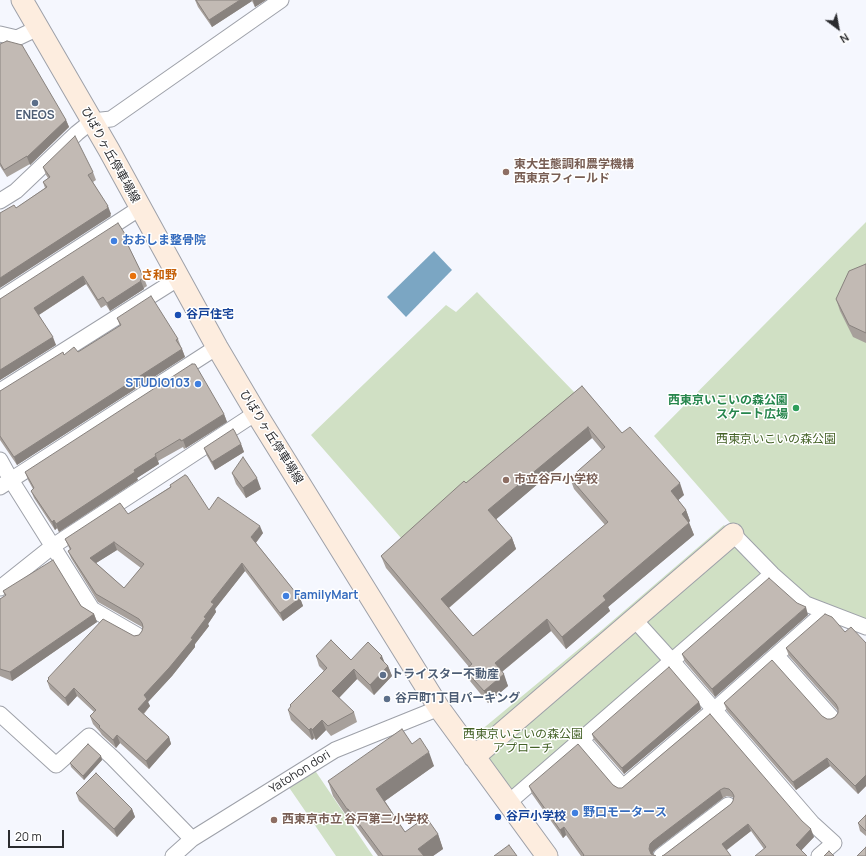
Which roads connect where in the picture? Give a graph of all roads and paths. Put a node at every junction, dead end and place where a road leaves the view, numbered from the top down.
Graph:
1 (22, 0) edge
2 (281, 0) edge
3 (38, 28) junction
4 (0, 34) edge
5 (92, 121) junction
6 (0, 201) edge
7 (140, 208) junction
8 (179, 278) junction
9 (0, 299) edge
10 (217, 347) junction
11 (0, 391) edge
12 (256, 413) junction
13 (0, 460) edge
14 (5, 484) edge
15 (732, 534) joint
16 (53, 546) junction
17 (772, 574) junction
18 (0, 588) edge
19 (825, 612) junction
20 (634, 619) junction
21 (866, 627) edge
22 (137, 635) edge
23 (776, 655) junction
24 (672, 660) junction
25 (439, 708) junction
26 (715, 710) junction
27 (0, 714) edge
28 (832, 718) edge
29 (581, 739) junction
30 (474, 757) junction
31 (508, 803) junction
32 (728, 805) edge
33 (192, 839) junction
34 (174, 856) edge
35 (547, 856) edge
36 (661, 856) edge
37 (820, 856) edge

1 - 3 main road, ひばりヶ丘停車場線
2 - 5 street
3 - 4 street
3 - 5 main road, ひばりヶ丘停車場線
5 - 6 street
5 - 7 main road, ひばりヶ丘停車場線
7 - 8 main road, ひばりヶ丘停車場線
7 - 9 street
8 - 10 main road, ひばりヶ丘停車場線
8 - 11 street
10 - 12 main road, ひばりヶ丘停車場線
10 - 14 street
12 - 16 street
12 - 25 main road, ひばりヶ丘停車場線
13 - 14 street
14 - 16 street
15 - 17 street
15 - 20 main road
16 - 18 street
16 - 22 street
17 - 19 street
17 - 24 street
19 - 21 street
19 - 23 street
20 - 24 street
20 - 30 main road
23 - 26 street
23 - 28 street
24 - 26 street
24 - 29 street
25 - 30 main road, ひばりヶ丘停車場線
25 - 33 street, Yatohon dori
26 - 29 street
26 - 37 street
27 - 33 street
29 - 31 street
30 - 31 main road, ひばりヶ丘停車場線
31 - 35 main road, ひばりヶ丘停車場線
32 - 36 street
33 - 34 street, Yatohon dori

